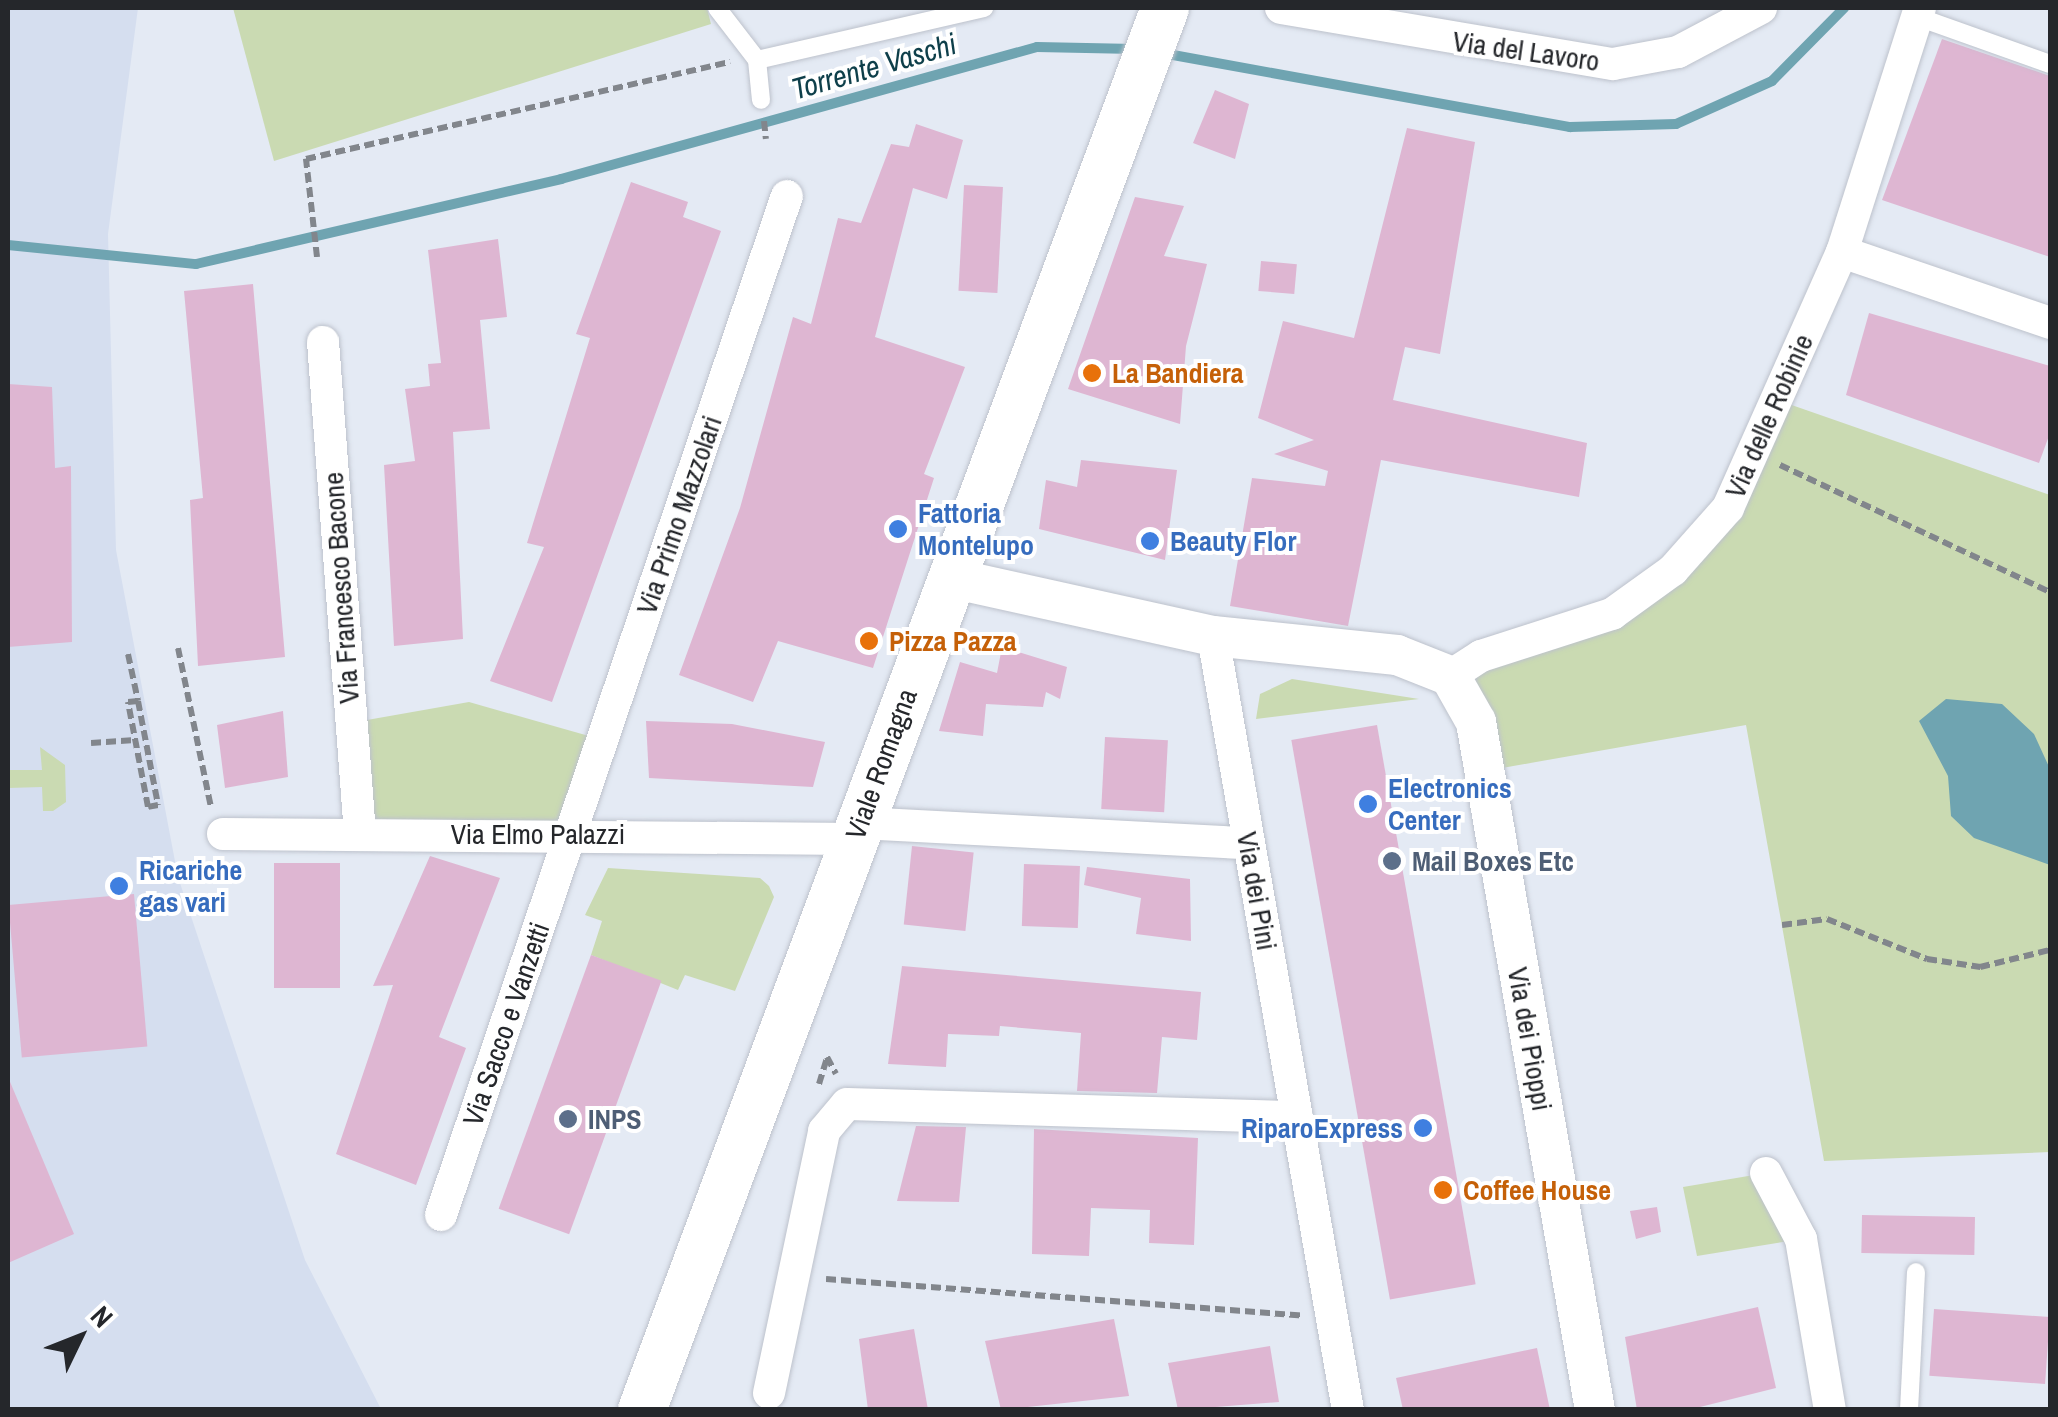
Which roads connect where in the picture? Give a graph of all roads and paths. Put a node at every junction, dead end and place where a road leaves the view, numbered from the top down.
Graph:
1 (717, 8) edge
2 (984, 8) edge
3 (1165, 8) edge
4 (1281, 8) edge
5 (1761, 8) edge
6 (1919, 12) edge
7 (758, 60) junction
8 (735, 61) dead end
9 (2050, 64) edge
10 (761, 100) dead end
11 (787, 196) dead end
12 (1842, 252) junction
13 (317, 257) dead end
14 (2050, 323) edge
15 (324, 342) dead end
16 (1752, 452) junction
17 (951, 578) junction
18 (2050, 592) edge
19 (1213, 636) junction
20 (178, 648) dead end
21 (128, 654) dead end
22 (1450, 676) junction
23 (138, 701) junction
24 (135, 740) junction
25 (91, 744) dead end
26 (856, 831) junction
27 (223, 834) joint
28 (360, 834) junction
29 (572, 834) junction
30 (1248, 843) junction
31 (1782, 925) dead end
32 (2050, 950) edge
33 (1297, 1117) junction
34 (1766, 1173) dead end
35 (441, 1214) dead end
36 (1916, 1272) dead end
37 (790, 1277) junction
38 (1331, 1318) junction
39 (770, 1394) dead end
40 (642, 1410) edge
41 (1348, 1410) edge
42 (1595, 1410) edge
43 (1830, 1410) edge
44 (1910, 1410) edge

1 - 7 lane
2 - 7 lane
3 - 17 main road, Viale Romagna
4 - 5 street, Via del Lavoro
6 - 9 lane
6 - 12 street, Via delle Robinie
7 - 10 lane
8 - 13 path
11 - 29 street, Via Primo Mazzolari
12 - 14 street
12 - 16 street, Via delle Robinie
15 - 28 street, Via Francesco Bacone
16 - 18 path
16 - 22 street, Via delle Robinie
17 - 19 street
17 - 26 main road, Viale Romagna
19 - 22 street
19 - 30 street, Via dei Pini
20 - 27 path
21 - 23 path
22 - 42 street, Via dei Pioppi
23 - 24 path
23 - 24 path
24 - 25 path
26 - 29 street, Via Elmo Palazzi
26 - 30 street, Via Elmo Palazzi
26 - 40 main road, Viale Romagna
27 - 28 street, Via Elmo Palazzi
28 - 29 street, Via Elmo Palazzi
29 - 35 street, Via Sacco e Vanzetti
30 - 33 street, Via dei Pini
31 - 32 path
33 - 37 street
33 - 38 street, Via dei Pini
34 - 43 street
36 - 44 lane
37 - 38 path
37 - 39 street
38 - 41 street, Via dei Pini

